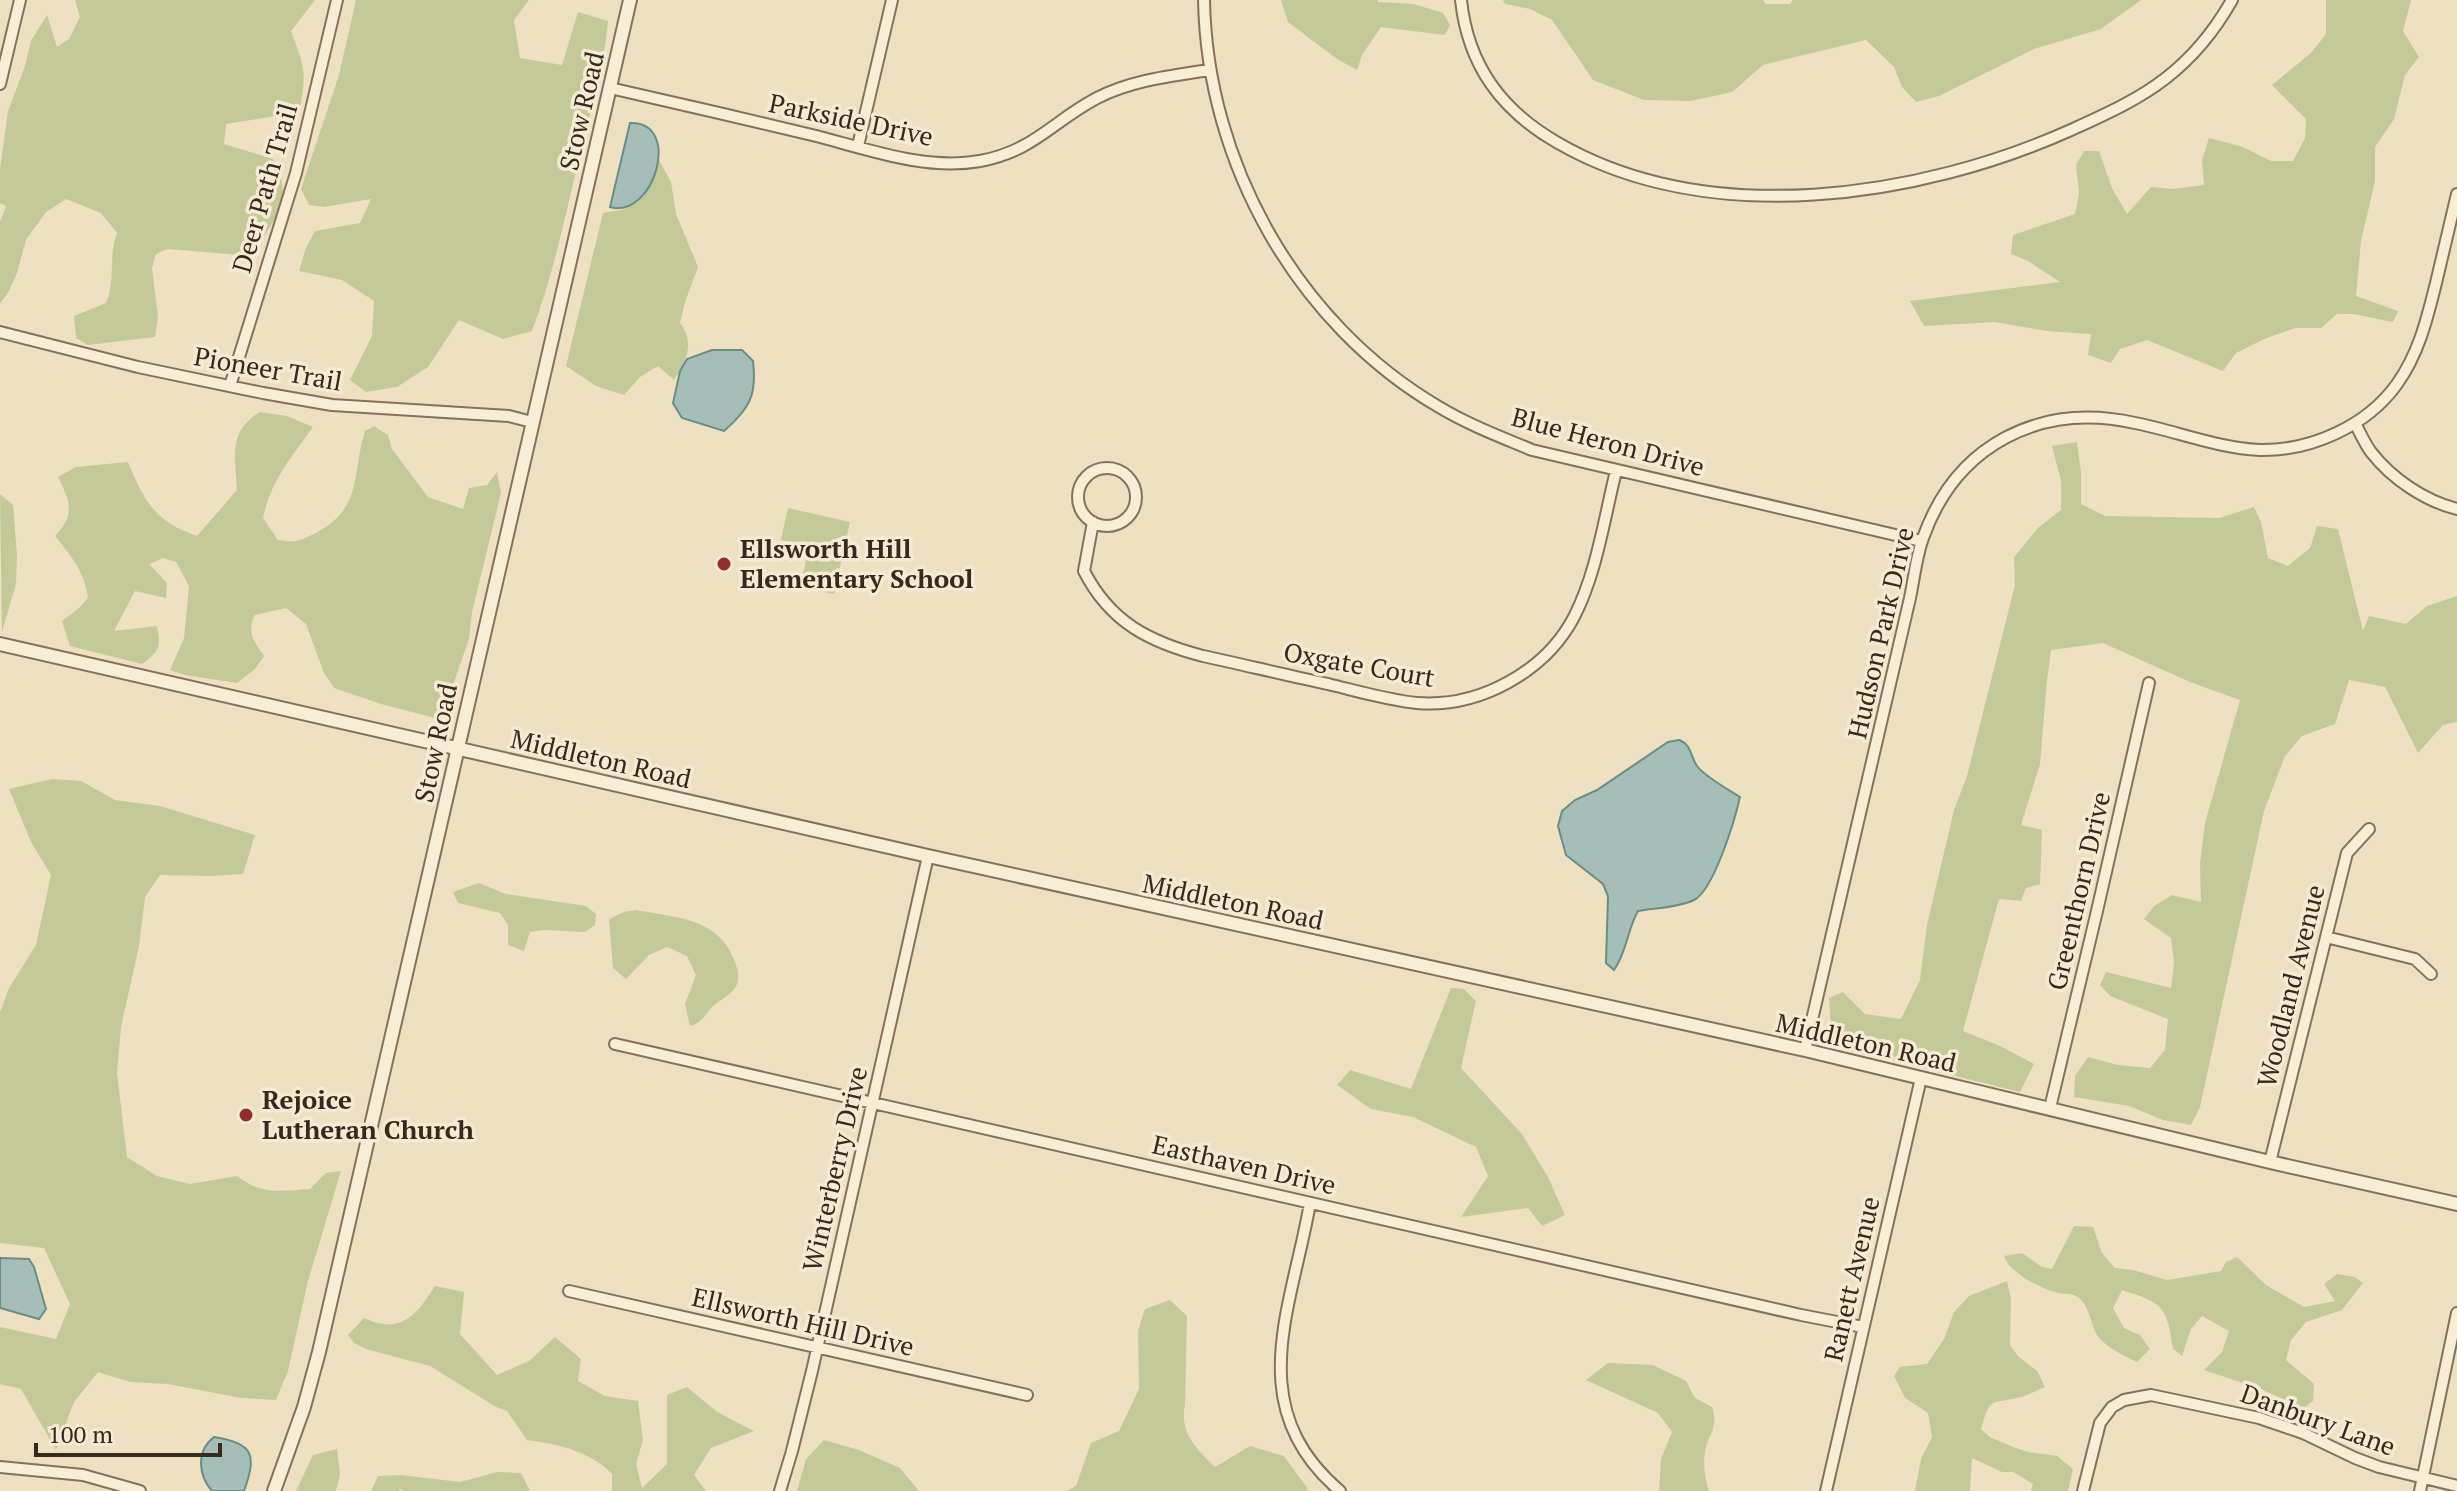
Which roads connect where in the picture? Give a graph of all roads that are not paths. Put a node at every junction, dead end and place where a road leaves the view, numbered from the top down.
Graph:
1 (20, 0) edge
2 (337, 0) edge
3 (630, 0) edge
4 (892, 0) edge
5 (1204, 0) edge
6 (1461, 0) edge
7 (2232, 0) edge
8 (1209, 70) junction
9 (0, 84) edge
10 (610, 88) junction
11 (858, 146) junction
12 (2457, 194) edge
13 (0, 332) edge
14 (230, 386) junction
15 (532, 422) junction
16 (2355, 423) junction
17 (1616, 471) junction
18 (2457, 509) edge
19 (1093, 522) junction
20 (1921, 541) junction
21 (0, 644) edge
22 (2149, 683) dead end
23 (457, 747) junction
24 (2369, 829) dead end
25 (928, 856) junction
26 (2326, 937) junction
27 (2431, 974) dead end
28 (615, 1044) dead end
29 (1805, 1050) junction
30 (1921, 1078) junction
31 (872, 1103) junction
32 (2050, 1108) junction
33 (2270, 1162) junction
34 (1310, 1203) junction
35 (2457, 1204) edge
36 (569, 1291) dead end
37 (2457, 1313) edge
38 (1863, 1327) junction
39 (816, 1348) junction
40 (1027, 1395) dead end
41 (0, 1467) edge
42 (2421, 1477) junction
43 (2457, 1486) edge
44 (140, 1491) edge
45 (274, 1491) edge
46 (780, 1491) edge
47 (1340, 1491) edge
48 (1826, 1491) edge
49 (2083, 1491) edge
50 (2420, 1491) edge

1 - 9 street
2 - 14 street, Deer Path Trail
3 - 10 street, Stow Road
4 - 11 street
5 - 8 street, Blue Heron Drive
6 - 7 street
8 - 11 street, Parkside Drive
8 - 17 street, Blue Heron Drive
10 - 11 street, Parkside Drive
10 - 15 street, Stow Road
12 - 16 street, Hudson Park Drive
13 - 14 street, Pioneer Trail
14 - 15 street, Pioneer Trail
15 - 23 street, Stow Road
16 - 18 street
16 - 20 street, Hudson Park Drive
17 - 19 street, Oxgate Court
17 - 20 street, Blue Heron Drive
19 - 19 street
20 - 29 street, Hudson Park Drive
21 - 23 street, Middleton Road
22 - 32 street, Greenthorn Drive
23 - 25 street, Middleton Road
23 - 45 street, Stow Road
24 - 26 street, Woodland Avenue
25 - 29 street, Middleton Road
25 - 31 street, Winterberry Drive
26 - 27 street
26 - 33 street, Woodland Avenue
28 - 31 street, Easthaven Drive
29 - 30 street, Middleton Road
30 - 32 street, Middleton Road
30 - 38 street, Ranett Avenue
31 - 34 street, Easthaven Drive
31 - 39 street, Winterberry Drive
32 - 33 street, Middleton Road
33 - 35 street, Middleton Road
34 - 38 street, Easthaven Drive
34 - 47 street
36 - 39 street, Ellsworth Hill Drive
37 - 42 street
38 - 48 street, Ranett Avenue
39 - 40 street, Ellsworth Hill Drive
39 - 46 street, Winterberry Drive
41 - 44 street
42 - 43 street, Danbury Lane
42 - 49 street, Danbury Lane
42 - 50 street

